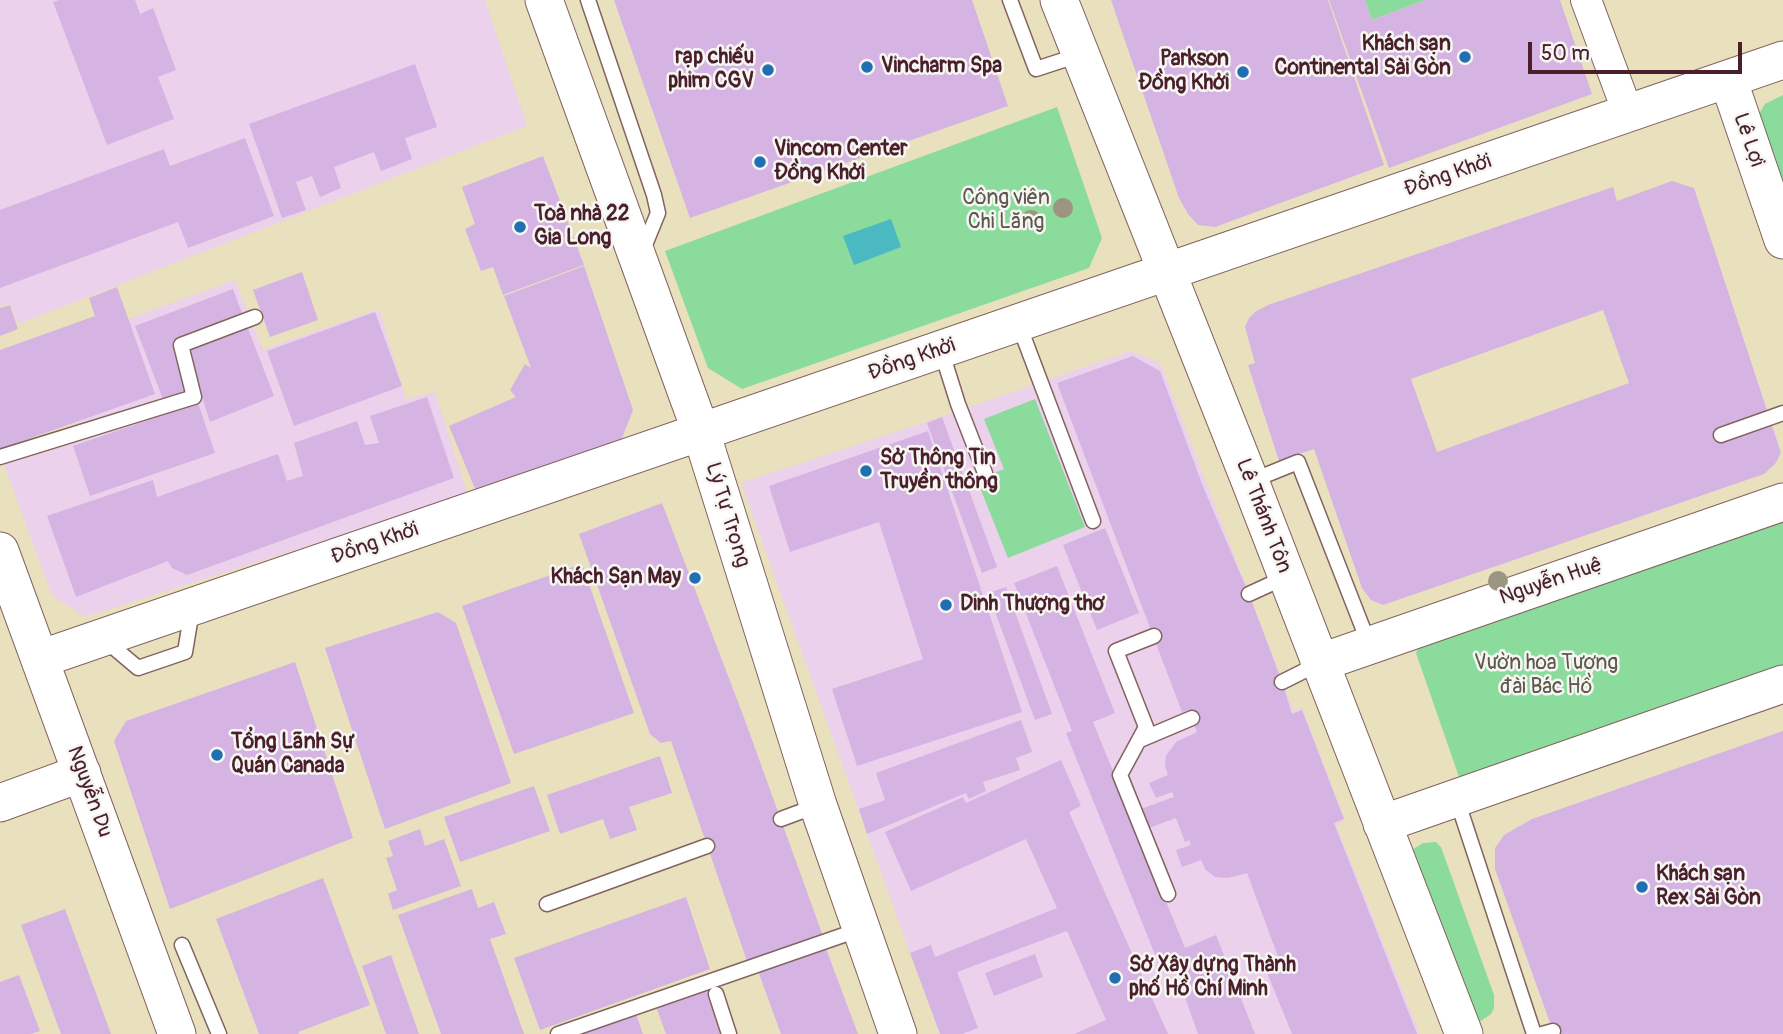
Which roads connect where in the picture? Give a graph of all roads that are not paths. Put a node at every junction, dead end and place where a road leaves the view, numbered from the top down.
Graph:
1 (544, 0) edge
2 (588, 0) edge
3 (1010, 0) edge
4 (1059, 0) edge
5 (1586, 0) edge
6 (1079, 55) junction
7 (1783, 60) edge
8 (1728, 79) junction
9 (1628, 114) junction
10 (1783, 240) edge
11 (638, 260) junction
12 (1168, 273) junction
13 (255, 317) dead end
14 (1018, 324) junction
15 (940, 350) junction
16 (1783, 413) edge
17 (701, 432) junction
18 (1721, 435) dead end
19 (0, 457) edge
20 (985, 473) dead end
21 (1250, 481) junction
22 (1783, 502) edge
23 (1093, 521) dead end
24 (0, 551) edge
25 (1286, 578) junction
26 (1249, 594) dead end
27 (1154, 636) dead end
28 (1370, 646) junction
29 (40, 659) junction
30 (1320, 663) junction
31 (1282, 681) dead end
32 (1783, 684) edge
33 (1192, 718) dead end
34 (1140, 740) junction
35 (82, 773) junction
36 (1457, 799) junction
37 (0, 803) edge
38 (818, 805) junction
39 (781, 819) dead end
40 (1382, 824) junction
41 (707, 846) dead end
42 (1168, 894) dead end
43 (547, 904) dead end
44 (862, 929) junction
45 (182, 946) dead end
46 (716, 995) dead end
47 (177, 1034) edge
48 (219, 1034) edge
49 (558, 1034) edge
50 (730, 1034) edge
51 (898, 1034) edge
52 (1464, 1034) edge
53 (1534, 1034) edge

1 - 11 street, Lý Tự Trọng
2 - 11 lane
3 - 6 lane
4 - 6 street, Lê Thánh Tôn
5 - 9 street
6 - 12 street, Lê Thánh Tôn
7 - 8 street, Ðồng Khởi
8 - 9 street, Ðồng Khởi
8 - 10 street, Lê Lợi
9 - 12 street, Ðồng Khởi
11 - 17 street, Lý Tự Trọng
12 - 14 street, Ðồng Khởi
12 - 21 street, Lê Thánh Tôn
13 - 19 lane
14 - 15 street, Ðồng Khởi
14 - 23 lane
15 - 17 street, Ðồng Khởi
15 - 20 lane
16 - 18 lane
17 - 29 street, Ðồng Khởi
17 - 38 street, Lý Tự Trọng
21 - 25 street, Lê Thánh Tôn
21 - 28 lane
22 - 28 street, Nguyễn Huệ
24 - 29 street, Nguyễn Du
25 - 26 lane
25 - 30 street, Lê Thánh Tôn
27 - 34 lane
28 - 30 street, Nguyễn Huệ
29 - 35 street, Nguyễn Du
30 - 31 lane
30 - 40 street, Lê Thánh Tôn
32 - 36 street
33 - 34 lane
34 - 42 lane
35 - 37 street
35 - 47 street, Nguyễn Du
36 - 40 street
36 - 53 lane
38 - 39 lane
38 - 44 street, Lý Tự Trọng
40 - 52 street, Lê Thánh Tôn
41 - 43 lane
44 - 49 lane
44 - 51 street, Lý Tự Trọng
45 - 48 lane
46 - 50 lane

